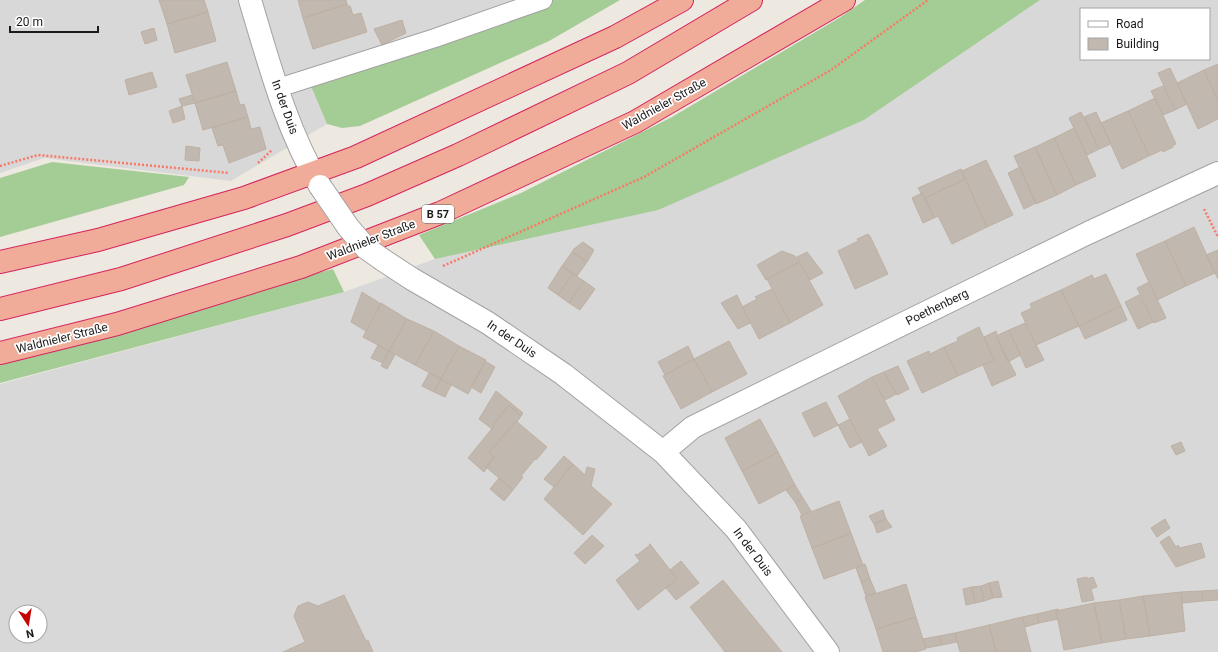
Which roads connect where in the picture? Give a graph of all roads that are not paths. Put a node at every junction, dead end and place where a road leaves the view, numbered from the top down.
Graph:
1 (250, 0) edge
2 (543, 0) edge
3 (682, 0) edge
4 (751, 0) edge
5 (844, 0) edge
6 (278, 88) junction
7 (1218, 174) edge
8 (316, 179) junction
9 (0, 262) edge
10 (0, 309) edge
11 (0, 353) edge
12 (663, 452) junction
13 (828, 652) edge

1 - 6 street, In der Duis
2 - 6 lane
3 - 8 highway
4 - 10 highway
5 - 11 highway, Waldnieler Straße / B 57
6 - 8 street, In der Duis
7 - 12 street, Poethenberg
8 - 9 highway
8 - 12 street, In der Duis, bridge
12 - 13 street, In der Duis

